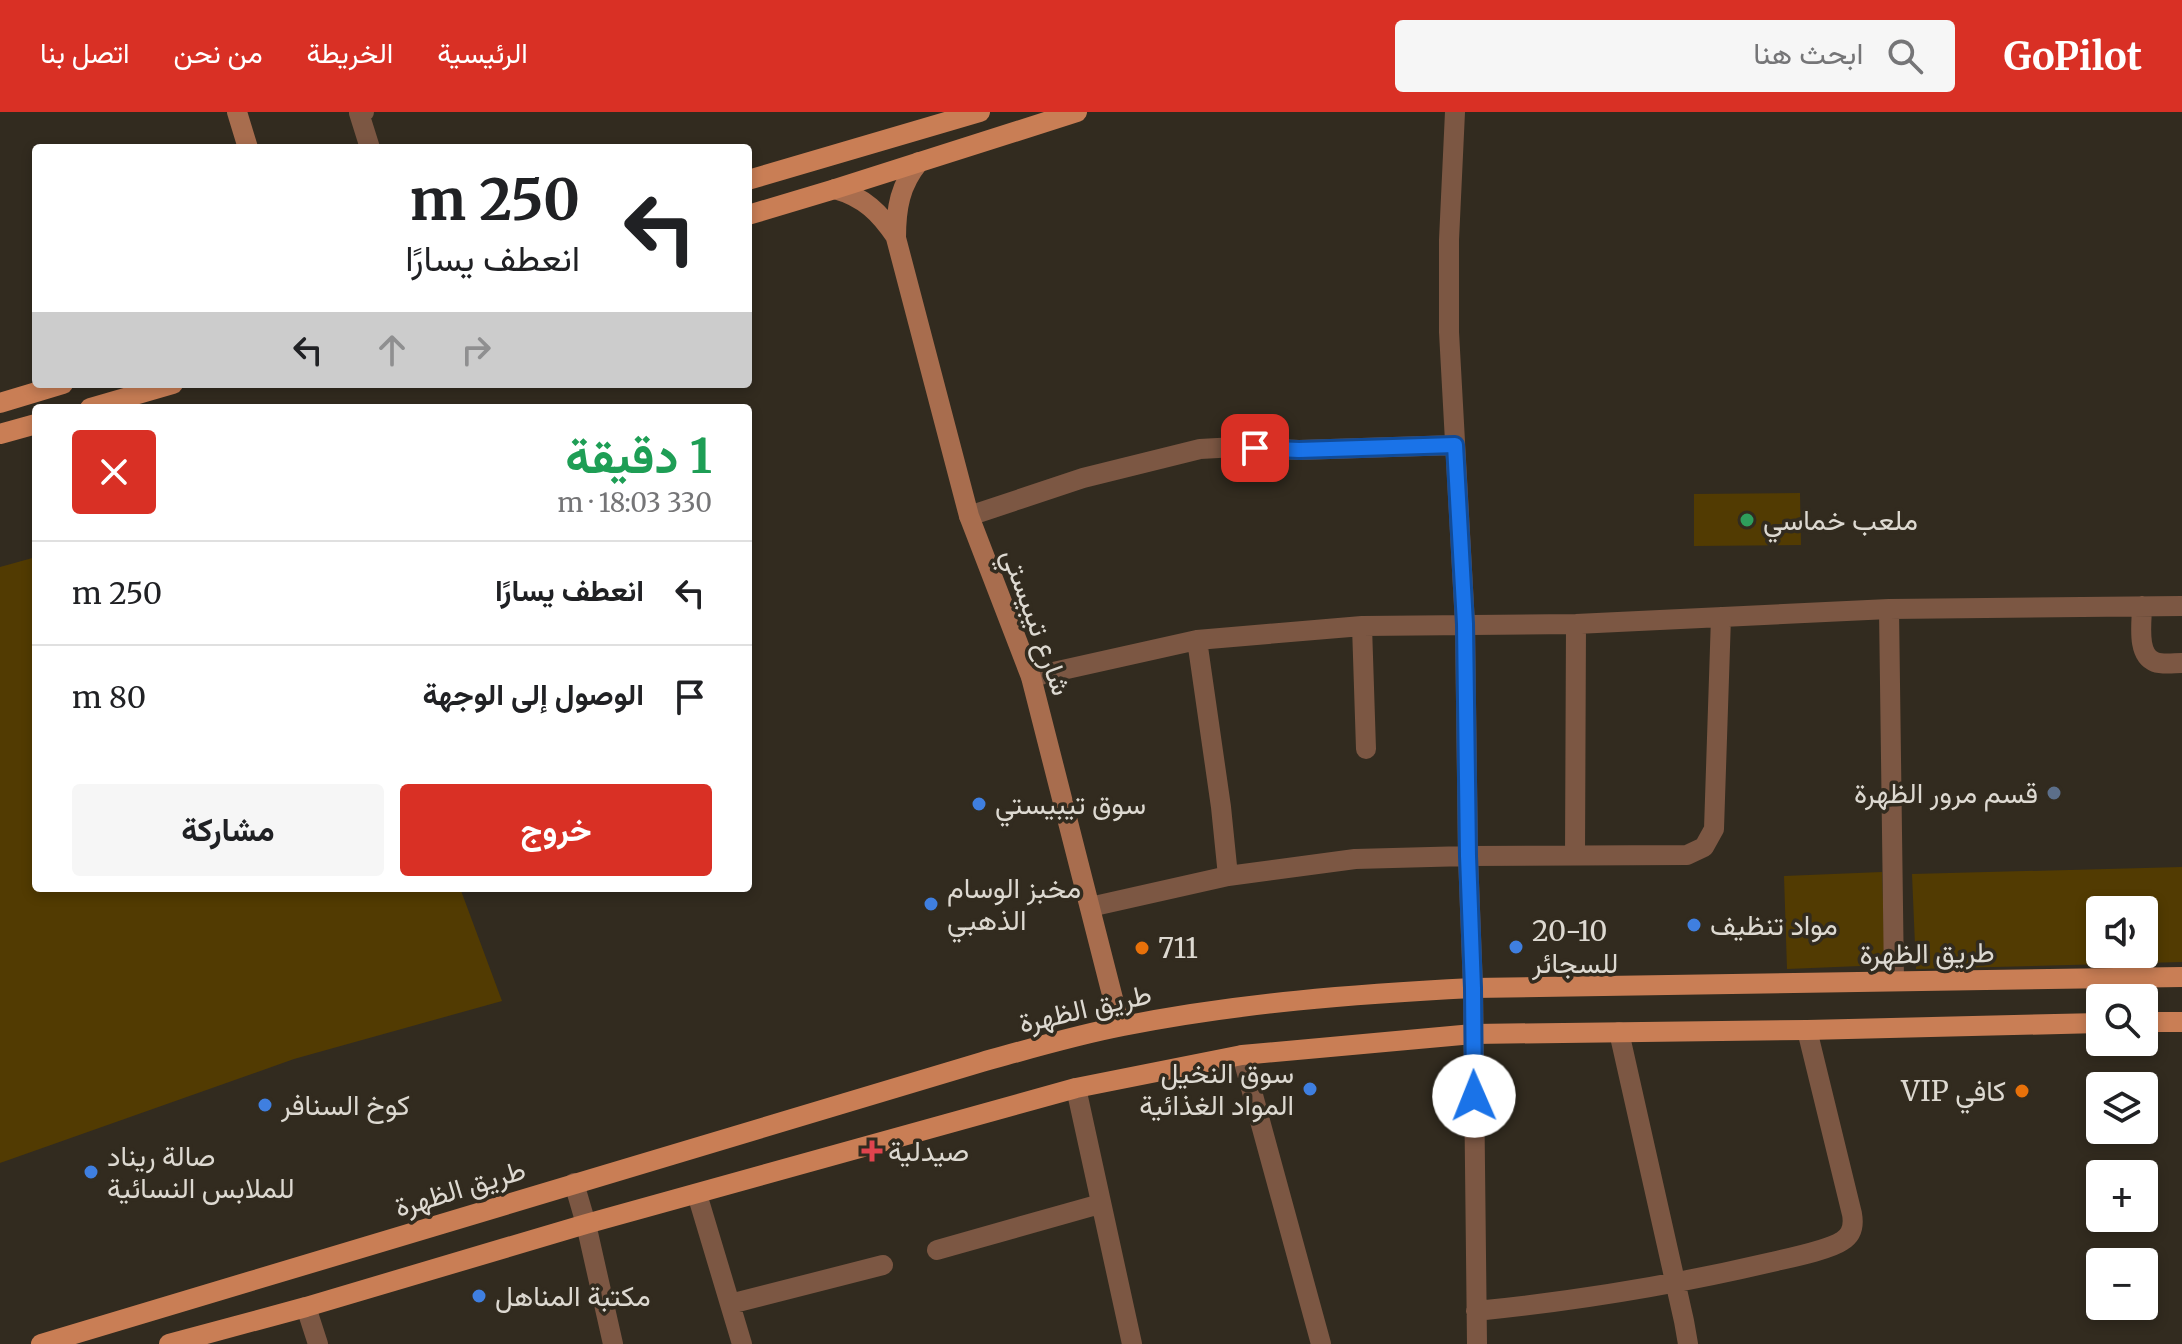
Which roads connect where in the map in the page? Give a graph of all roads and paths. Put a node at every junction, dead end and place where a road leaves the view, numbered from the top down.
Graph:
1 (237, 112) edge
2 (361, 112) edge
3 (980, 112) edge
4 (1077, 112) edge
5 (1455, 112) edge
6 (1024, 120) edge
7 (247, 144) edge
8 (369, 144) edge
9 (919, 162) junction
10 (752, 179) edge
11 (835, 189) junction
12 (752, 214) edge
13 (896, 238) junction
14 (50, 388) edge
15 (159, 388) edge
16 (0, 403) edge
17 (104, 404) edge
18 (32, 425) edge
19 (0, 434) edge
20 (1455, 445) junction
21 (969, 516) junction
22 (2142, 606) junction
23 (2182, 606) edge
24 (1889, 609) junction
25 (1721, 617) junction
26 (1465, 624) junction
27 (1576, 624) junction
28 (1362, 626) junction
29 (1197, 640) junction
30 (2182, 663) edge
31 (1031, 677) junction
32 (1366, 749) dead end
33 (1575, 855) junction
34 (1468, 856) junction
35 (1228, 876) junction
36 (1090, 907) junction
37 (2182, 977) edge
38 (1894, 981) junction
39 (1473, 988) junction
40 (2158, 1022) edge
41 (2182, 1022) edge
42 (2086, 1023) edge
43 (1120, 1026) junction
44 (1807, 1030) junction
45 (1619, 1032) junction
46 (1473, 1034) junction
47 (1242, 1055) junction
48 (1076, 1088) junction
49 (574, 1183) junction
50 (697, 1194) junction
51 (1100, 1204) junction
52 (586, 1224) junction
53 (937, 1250) dead end
54 (883, 1265) dead end
55 (1676, 1283) junction
56 (730, 1304) junction
57 (306, 1307) junction
58 (1476, 1311) junction
59 (202, 1339) edge
60 (1129, 1343) edge
61 (41, 1344) edge
62 (169, 1344) edge
63 (318, 1344) edge
64 (613, 1344) edge
65 (742, 1344) edge
66 (1321, 1344) edge
67 (1477, 1344) edge
68 (1688, 1344) edge

1 - 7 main road
2 - 8 street
3 - 10 main road
4 - 6 main road
5 - 20 street
6 - 9 main road
9 - 11 main road
9 - 13 main road
11 - 12 main road
11 - 13 main road
13 - 21 main road, شارع تيبيستي
14 - 16 main road
15 - 17 main road
18 - 19 main road
20 - 21 street
20 - 26 street
21 - 31 main road, شارع تيبيستي
22 - 23 street
22 - 24 street
22 - 30 street
24 - 25 street
24 - 38 street
25 - 27 street
25 - 33 street
26 - 27 street
26 - 28 street
26 - 34 street
27 - 33 street
28 - 29 street
28 - 32 street
29 - 31 street
29 - 35 street
31 - 36 main road, شارع تيبيستي
33 - 34 street
34 - 35 street
34 - 39 street
35 - 36 street
36 - 43 main road, شارع تيبيستي
37 - 38 main road, طريق الظهرة
38 - 39 main road, طريق الظهرة
39 - 43 main road, طريق الظهرة
39 - 46 street
40 - 41 main road
42 - 44 main road
43 - 49 main road, طريق الظهرة
44 - 45 main road
44 - 55 street
45 - 46 main road
45 - 55 street
46 - 47 main road
46 - 58 street
47 - 48 main road
47 - 66 street
48 - 50 main road
48 - 51 street
49 - 52 street
49 - 61 main road, طريق الظهرة
50 - 52 main road
50 - 56 street
51 - 53 street
51 - 60 street
52 - 57 main road
52 - 64 street
54 - 56 street
55 - 58 street
55 - 68 street
56 - 65 street
57 - 59 main road
57 - 63 street
58 - 67 street
59 - 62 main road

